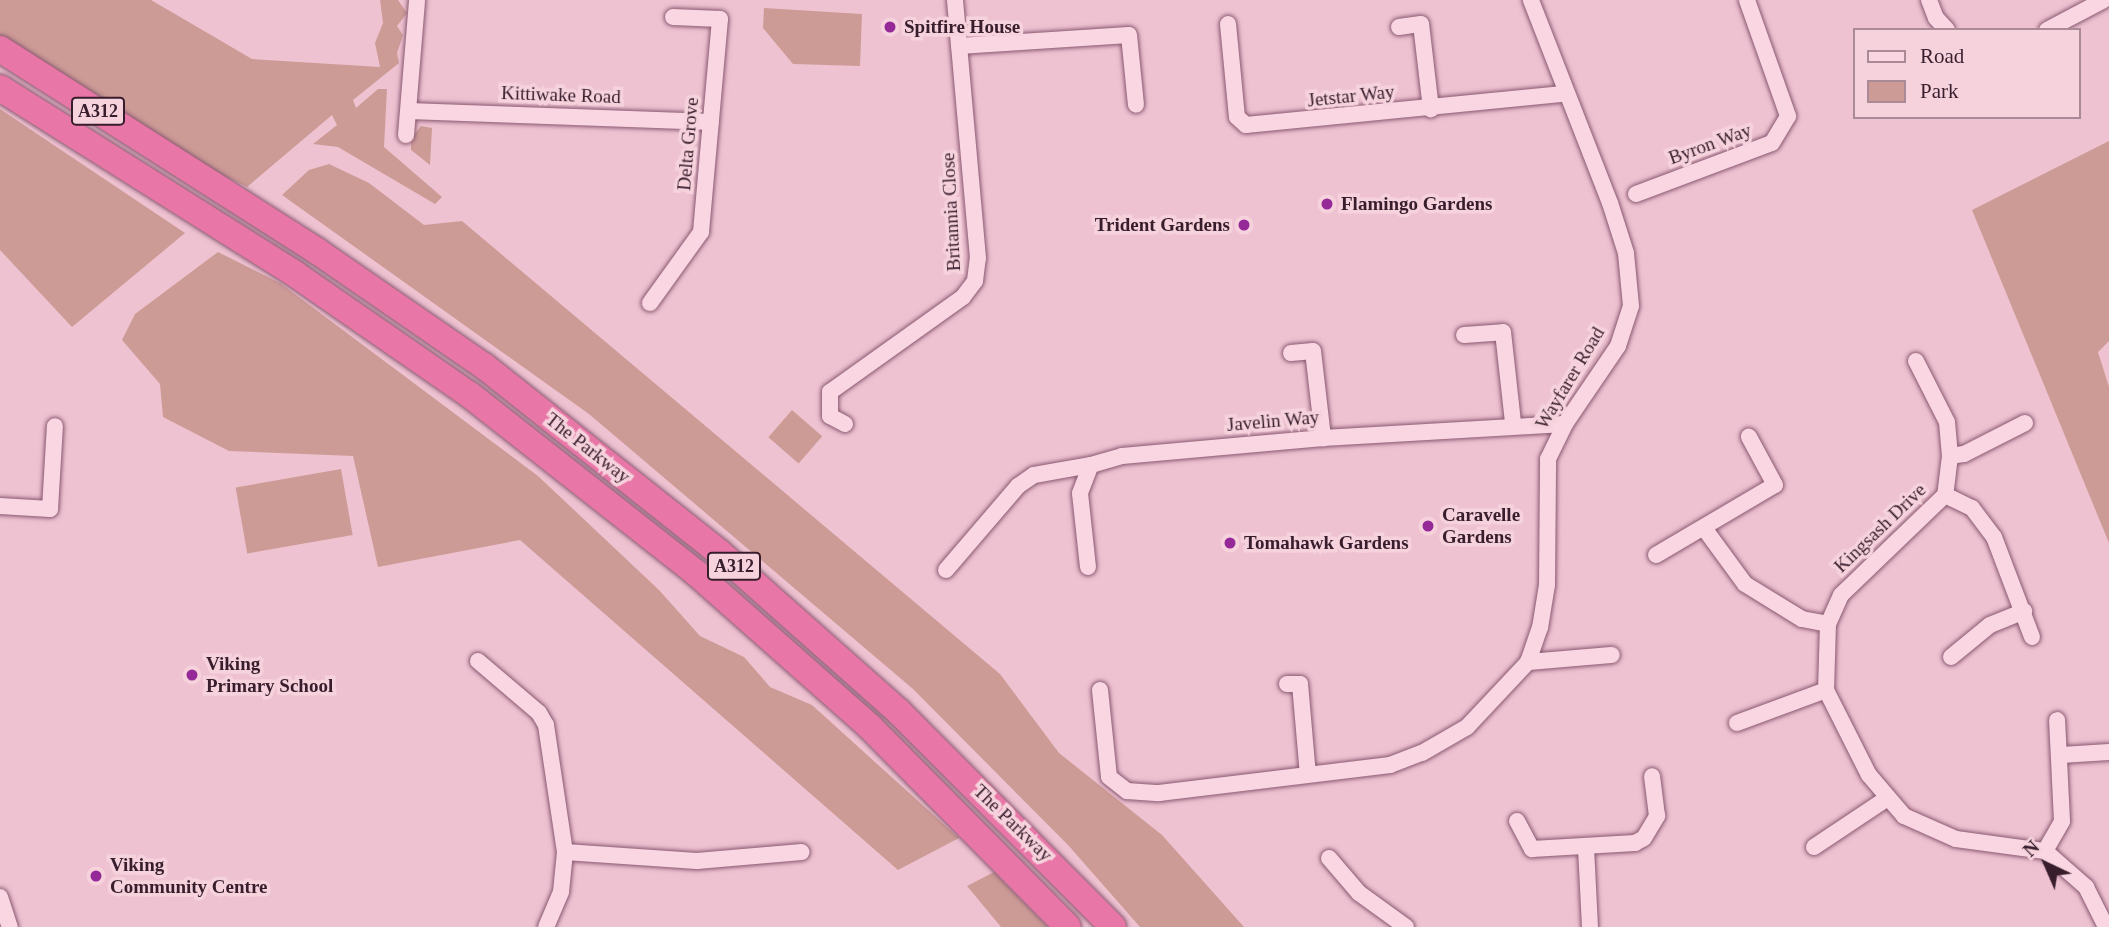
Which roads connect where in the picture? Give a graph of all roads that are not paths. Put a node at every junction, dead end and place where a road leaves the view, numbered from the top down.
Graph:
1 (417, 0) edge
2 (956, 0) edge
3 (1531, 0) edge
4 (1747, 0) edge
5 (1929, 0) edge
6 (2104, 0) edge
7 (673, 17) dead end
8 (1228, 24) dead end
9 (1399, 27) dead end
10 (1945, 28) edge
11 (2051, 28) edge
12 (960, 46) junction
13 (0, 49) edge
14 (0, 88) edge
15 (1565, 94) junction
16 (1136, 105) dead end
17 (1431, 109) junction
18 (410, 111) junction
19 (711, 122) junction
20 (406, 135) dead end
21 (1636, 194) dead end
22 (650, 303) dead end
23 (1464, 335) dead end
24 (1291, 353) dead end
25 (1916, 361) dead end
26 (1513, 423) junction
27 (2025, 423) dead end
28 (845, 424) dead end
29 (1565, 424) junction
30 (55, 426) dead end
31 (1749, 437) dead end
32 (1323, 438) junction
33 (1950, 456) junction
34 (1091, 465) junction
35 (1945, 495) junction
36 (0, 506) edge
37 (1704, 528) junction
38 (1656, 555) dead end
39 (1088, 567) dead end
40 (946, 570) dead end
41 (2024, 611) junction
42 (1828, 624) junction
43 (2032, 637) dead end
44 (1612, 655) dead end
45 (1951, 657) dead end
46 (478, 661) dead end
47 (1528, 662) junction
48 (1287, 684) dead end
49 (1100, 690) dead end
50 (1826, 690) junction
51 (2057, 720) dead end
52 (1737, 723) dead end
53 (2109, 752) edge
54 (2061, 755) junction
55 (1308, 775) junction
56 (1652, 776) dead end
57 (1886, 799) junction
58 (1517, 821) dead end
59 (1814, 847) dead end
60 (1586, 848) junction
61 (2045, 851) junction
62 (565, 852) junction
63 (802, 852) dead end
64 (1329, 858) dead end
65 (0, 897) edge
66 (10, 927) edge
67 (546, 927) edge
68 (1068, 927) edge
69 (1112, 927) edge
70 (1406, 927) edge
71 (1590, 927) edge
72 (2106, 927) edge

1 - 18 street
2 - 12 street, Britannia Close
3 - 15 street, Wayfarer Road
4 - 21 street, Byron Way
5 - 10 street
6 - 11 street
7 - 19 street, Delta Grove
8 - 17 street, Jetstar Way
9 - 17 street
12 - 16 street
12 - 28 street, Britannia Close
13 - 69 highway, The Parkway / A312
14 - 68 highway, The Parkway / A312
15 - 17 street, Jetstar Way
15 - 29 street, Wayfarer Road
18 - 19 street, Kittiwake Road
18 - 20 street
19 - 22 street, Delta Grove
23 - 26 street
24 - 32 street
25 - 33 street, Kingsash Drive
26 - 29 street, Javelin Way
26 - 32 street, Javelin Way
27 - 33 street
29 - 47 street, Wayfarer Road
30 - 36 street
31 - 37 street
32 - 34 street, Javelin Way
33 - 35 street, Kingsash Drive
34 - 39 street
34 - 40 street, Javelin Way
35 - 41 street
35 - 42 street, Kingsash Drive
37 - 38 street
37 - 42 street
41 - 43 street
41 - 45 street
42 - 50 street, Kingsash Drive
44 - 47 street
46 - 62 street
47 - 55 street, Wayfarer Road
48 - 55 street
49 - 55 street, Wayfarer Road
50 - 52 street
50 - 57 street
51 - 54 street
53 - 54 street
54 - 61 street
56 - 60 street
57 - 59 street
57 - 61 street
58 - 60 street
60 - 71 street
61 - 72 street
62 - 63 street
62 - 67 street
64 - 70 street
65 - 66 street

